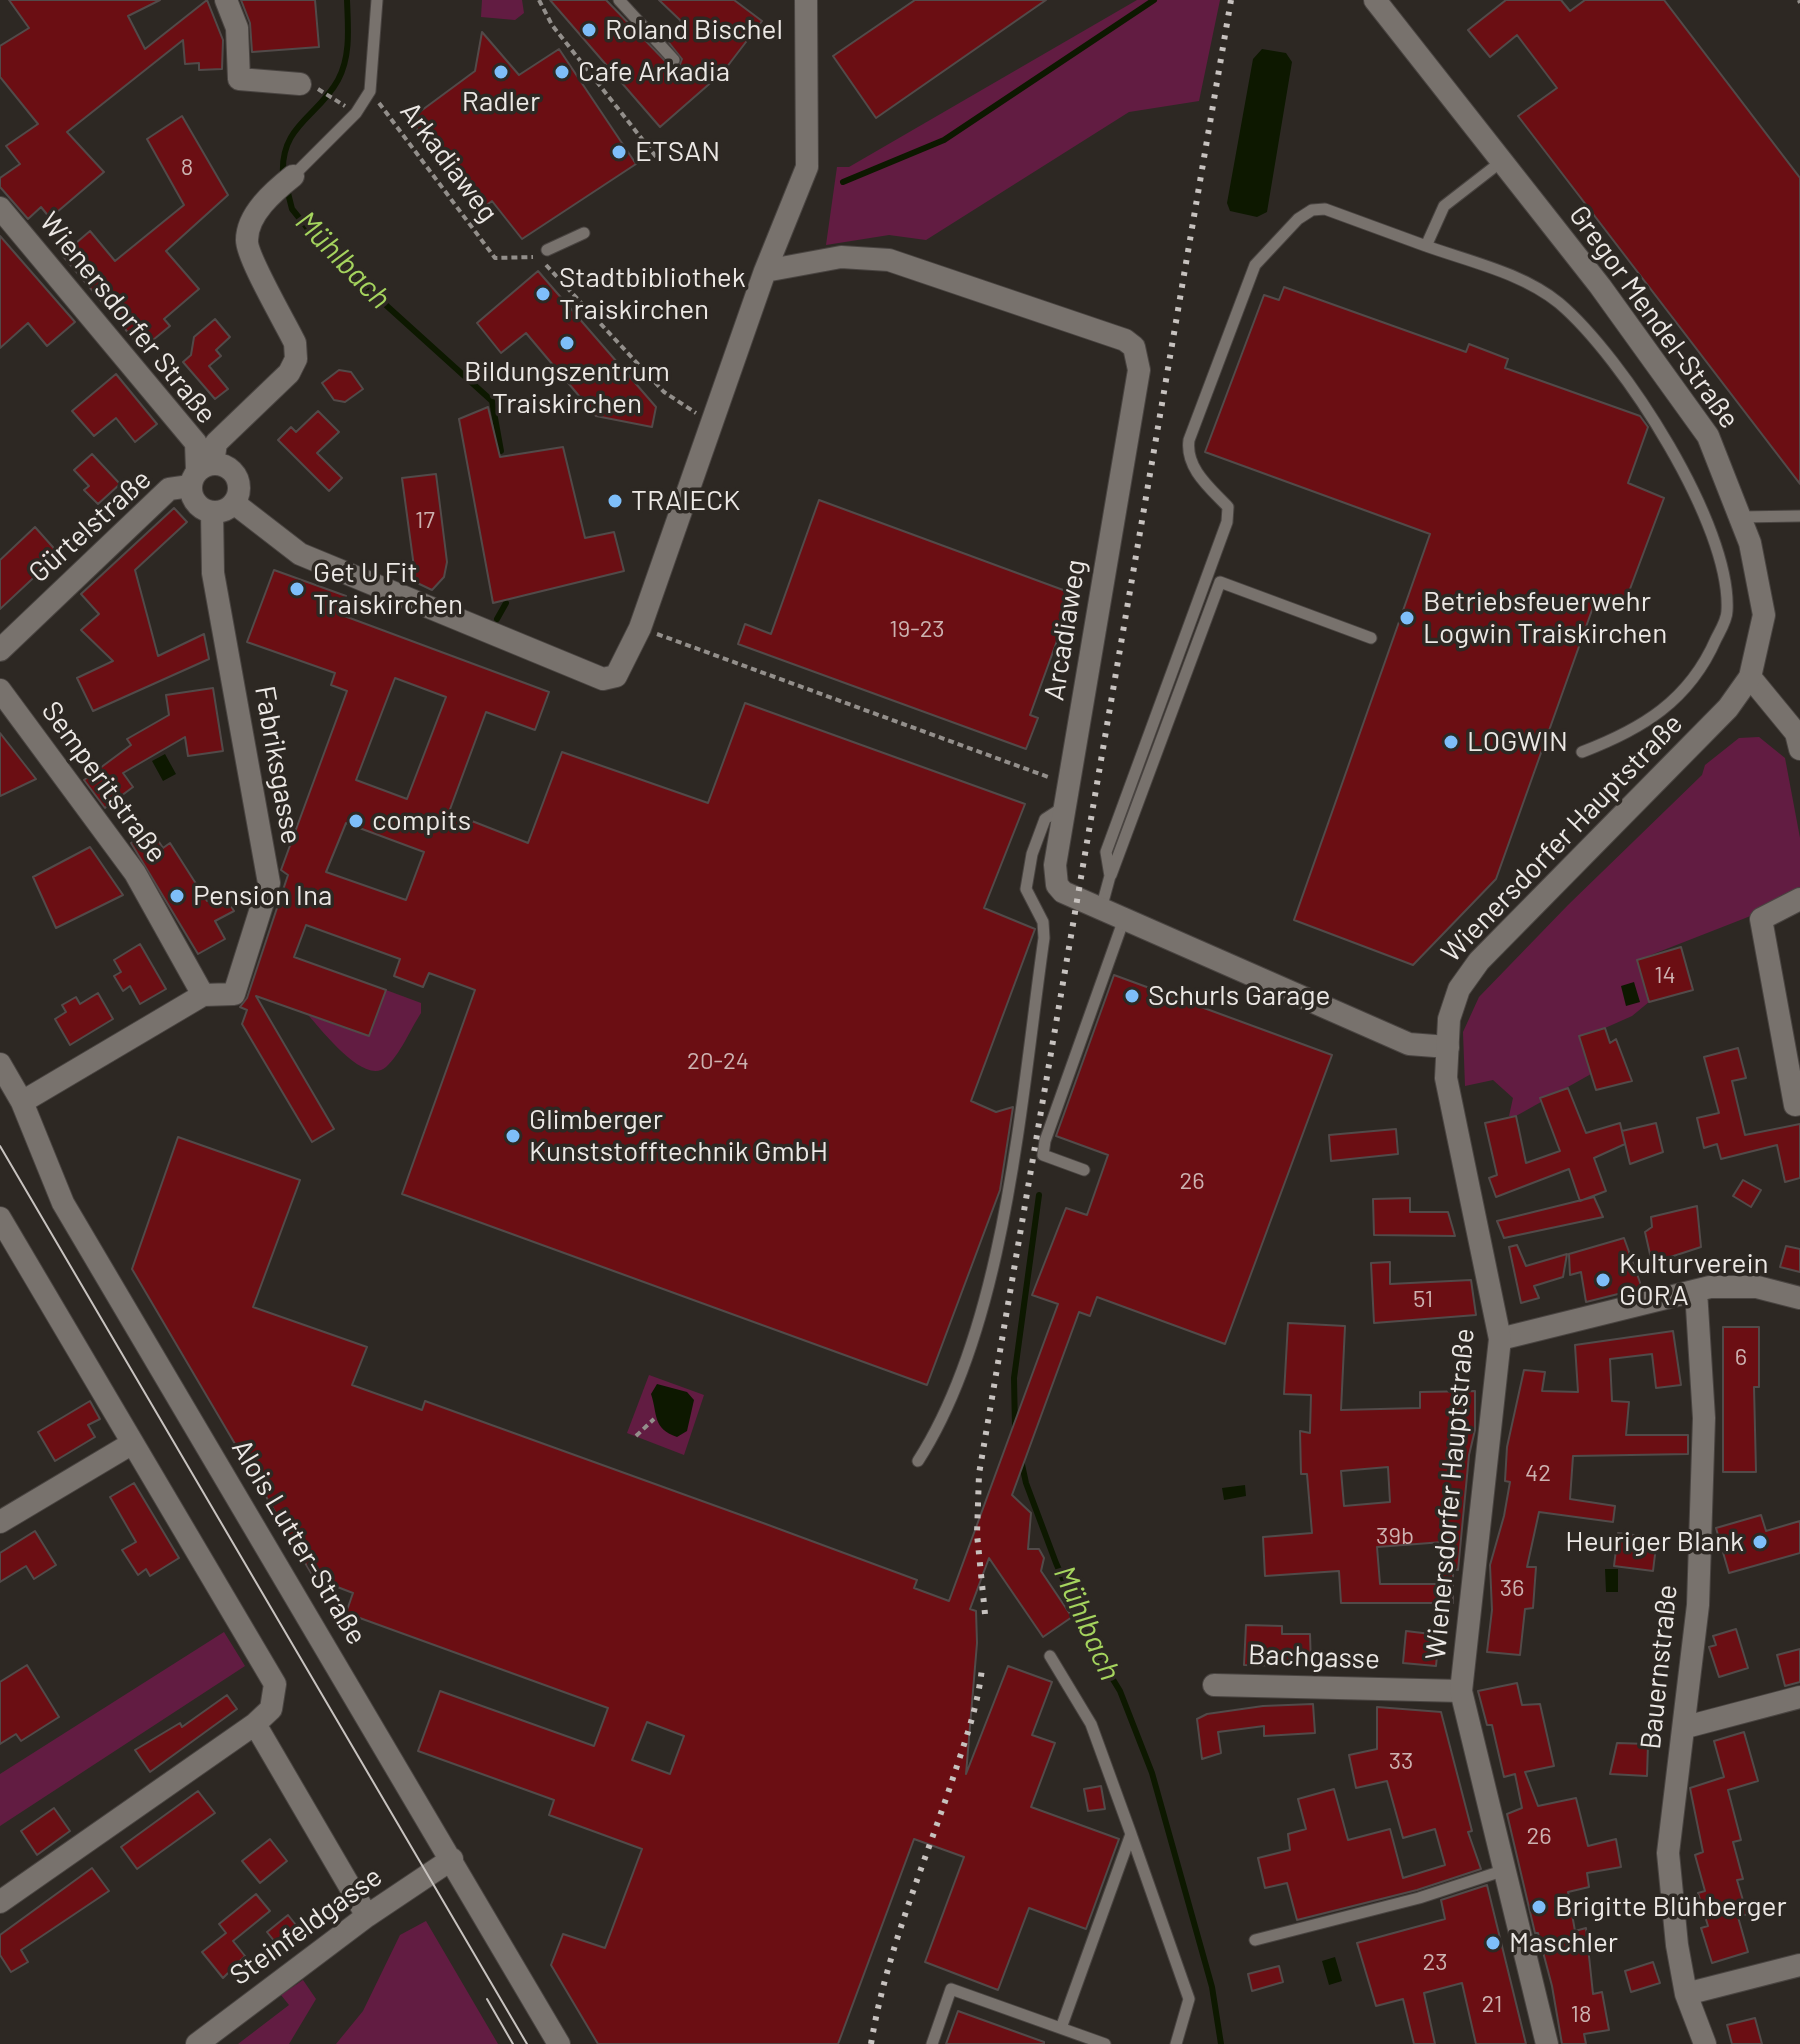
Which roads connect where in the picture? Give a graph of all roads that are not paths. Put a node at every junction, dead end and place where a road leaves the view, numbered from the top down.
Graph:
1 (226, 0) edge
2 (377, 0) edge
3 (619, 0) edge
4 (806, 0) edge
5 (1375, 0) edge
6 (674, 60) dead end
7 (308, 86) road end
8 (1502, 161) junction
9 (293, 176) joint
10 (0, 208) edge
11 (584, 233) dead end
12 (1426, 246) junction
13 (547, 250) dead end
14 (765, 271) junction
15 (200, 473) junction
16 (234, 503) junction
17 (212, 512) junction
18 (1800, 516) edge
19 (1740, 517) junction
20 (1371, 638) dead end
21 (0, 650) edge
22 (1750, 677) junction
23 (0, 690) edge
24 (1800, 749) edge
25 (1582, 752) dead end
26 (1068, 795) junction
27 (1110, 876) junction
28 (1800, 899) edge
29 (1101, 909) junction
30 (1124, 919) junction
31 (203, 995) junction
32 (1448, 1047) junction
33 (0, 1064) edge
34 (22, 1102) junction
35 (1800, 1104) edge
36 (1084, 1170) dead end
37 (0, 1218) edge
38 (1696, 1291) junction
39 (1800, 1298) edge
40 (1500, 1339) junction
41 (131, 1444) junction
42 (918, 1461) dead end
43 (0, 1522) edge
44 (1050, 1656) dead end
45 (1214, 1685) dead end
46 (1461, 1691) junction
47 (1800, 1697) edge
48 (255, 1724) junction
49 (1686, 1727) junction
50 (1131, 1834) junction
51 (452, 1859) junction
52 (1505, 1870) junction
53 (0, 1902) edge
54 (367, 1916) junction
55 (1255, 1940) dead end
56 (1800, 1965) edge
57 (1686, 1994) junction
58 (1061, 2028) junction
59 (197, 2044) edge
60 (559, 2044) edge
61 (932, 2044) edge
62 (1105, 2044) edge
63 (1176, 2044) edge
64 (1547, 2044) edge
65 (1705, 2044) edge

1 - 7 street
2 - 9 lane
3 - 6 lane
4 - 14 street
5 - 8 street, Gregor Mendel-Straße
8 - 12 lane
8 - 19 street, Gregor Mendel-Straße
9 - 15 street
10 - 15 street, Wienersdorfer Straße
11 - 13 lane
12 - 25 lane
12 - 27 lane
14 - 16 street
14 - 26 street, Arcadiaweg
15 - 16 street
15 - 17 street
15 - 21 street, Gürtelstraße
16 - 17 street
17 - 31 street, Fabriksgasse
18 - 19 lane
19 - 22 street, Gregor Mendel-Straße
20 - 27 lane
22 - 24 street
22 - 32 street, Wienersdorfer Hauptstraße
23 - 31 street, Semperitstraße
26 - 29 street, Arcadiaweg
26 - 42 lane
27 - 29 lane
28 - 35 street
29 - 30 street, Arcadiaweg
30 - 32 street, Arcadiaweg
30 - 36 lane
31 - 34 street
32 - 40 street, Wienersdorfer Hauptstraße
33 - 34 street, Alois Lutter-Straße
34 - 51 street, Alois Lutter-Straße
37 - 41 street
38 - 39 street
38 - 40 street
38 - 49 street, Bauernstraße
40 - 46 street, Wienersdorfer Hauptstraße
41 - 43 street
41 - 48 street
44 - 50 lane
45 - 46 street, Bachgasse
46 - 52 street, Wienersdorfer Hauptstraße
47 - 49 street
48 - 53 street
48 - 54 street
49 - 57 street, Bauernstraße
50 - 58 lane
50 - 63 lane
51 - 54 street, Steinfeldgasse
51 - 60 street, Alois Lutter-Straße
52 - 55 lane
52 - 64 street, Wienersdorfer Hauptstraße
54 - 59 street, Steinfeldgasse
56 - 57 street
57 - 65 street, Bauernstraße
58 - 61 lane
58 - 62 lane

